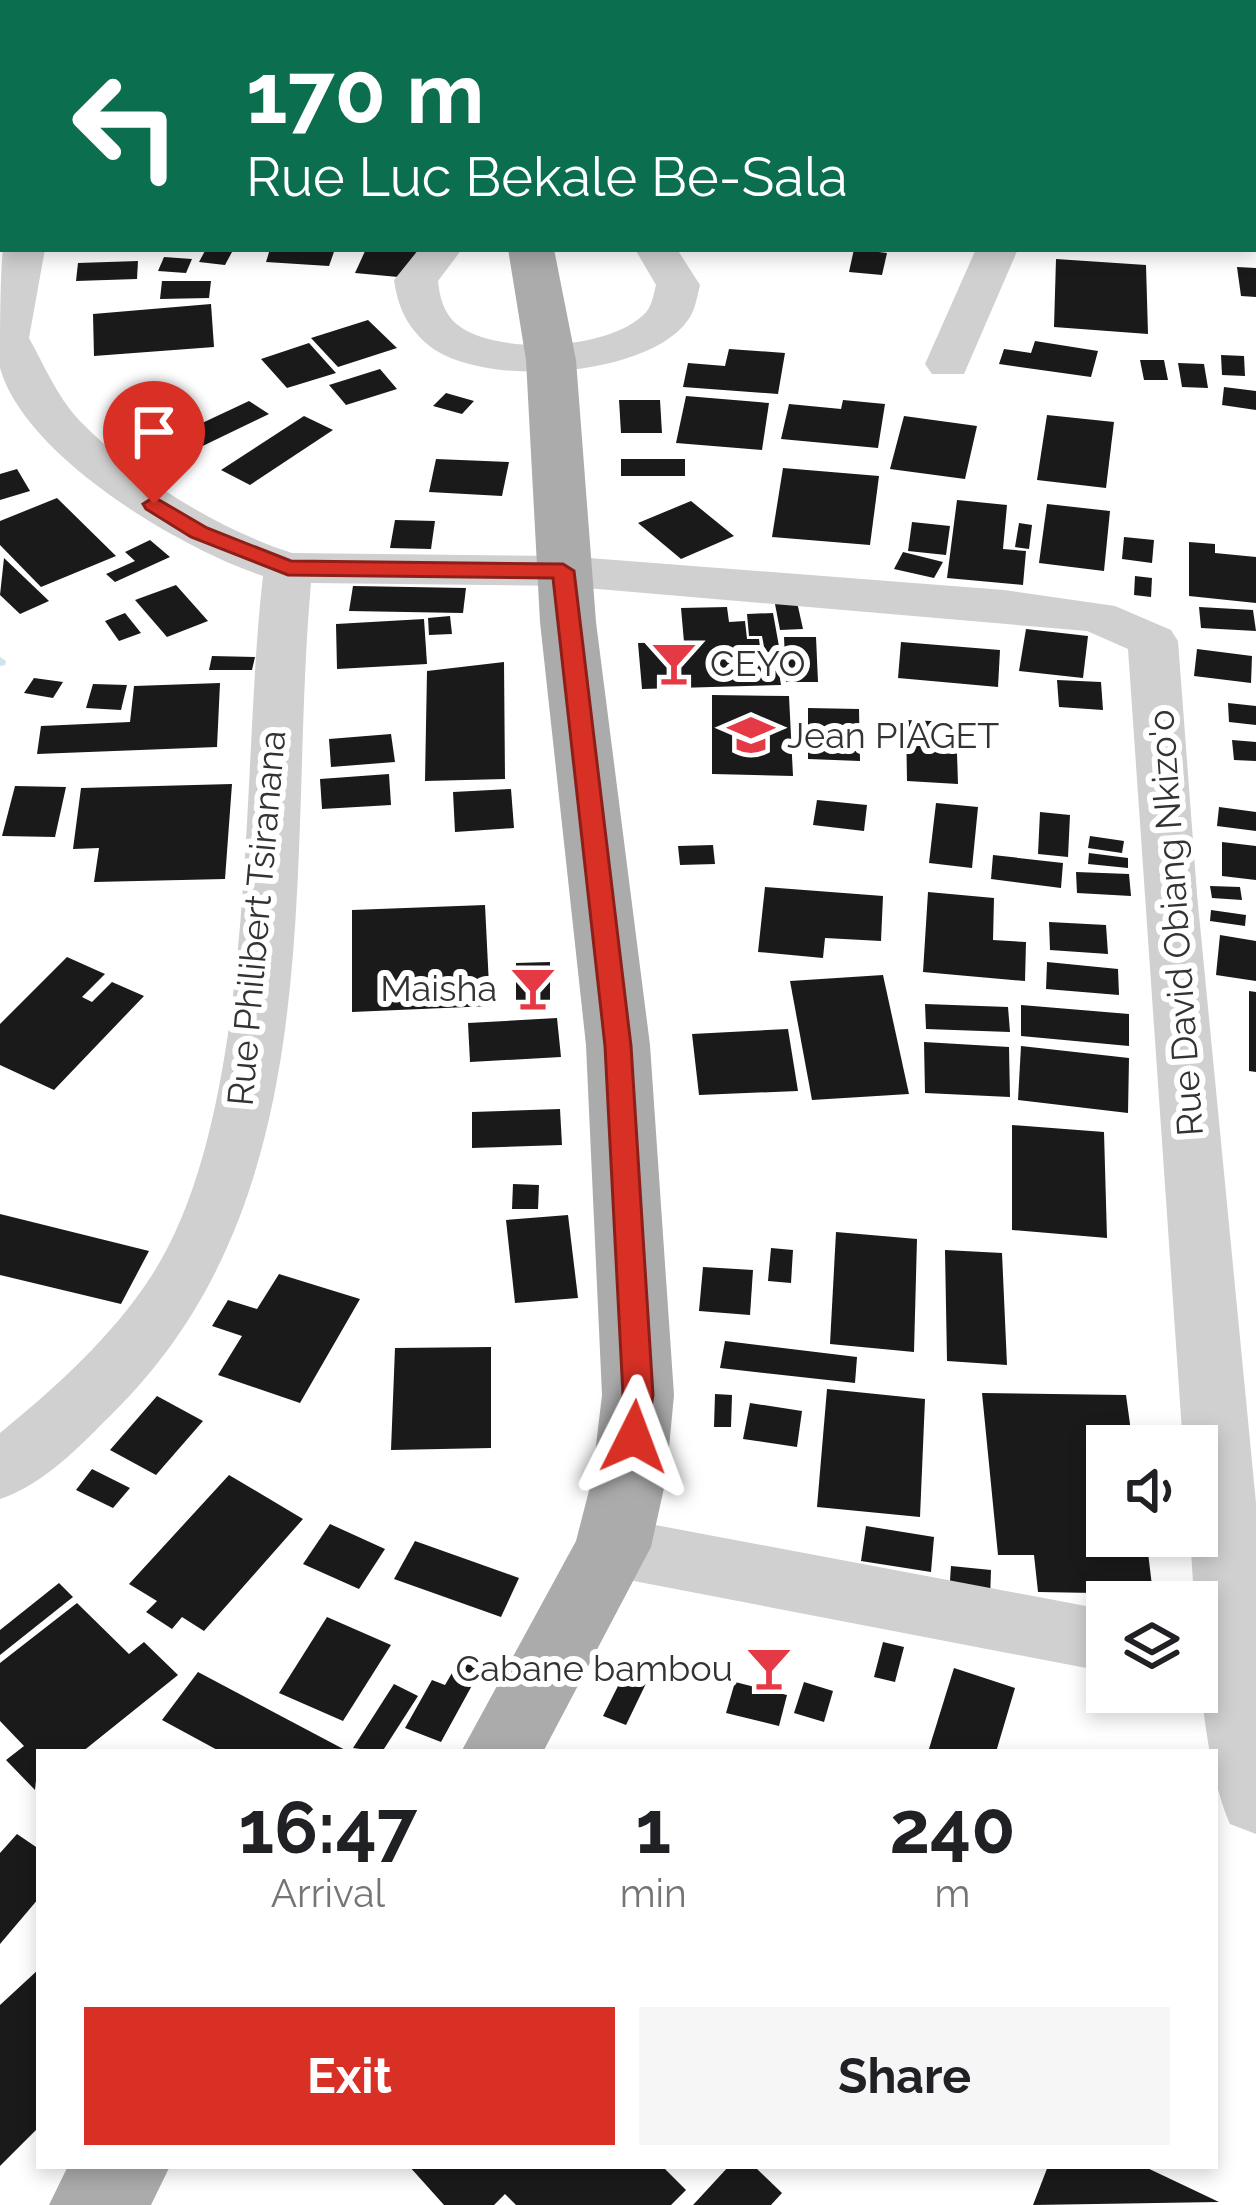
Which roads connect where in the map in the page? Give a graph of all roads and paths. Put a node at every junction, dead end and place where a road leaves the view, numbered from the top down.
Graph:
1 (23, 252) edge
2 (439, 252) edge
3 (532, 252) edge
4 (659, 252) edge
5 (996, 252) edge
6 (3, 338) edge
7 (551, 360) junction
8 (948, 364) dead end
9 (288, 568) junction
10 (563, 571) junction
11 (0, 1471) edge
12 (614, 1546) junction
13 (1211, 1581) edge
14 (1086, 1637) edge
15 (1218, 1668) edge
16 (503, 1749) edge
17 (1256, 1800) edge
18 (123, 2169) edge
19 (94, 2205) edge

1 - 6 street
2 - 7 street
3 - 7 main road
4 - 7 street
5 - 8 street
6 - 9 street
7 - 10 main road
9 - 10 street
9 - 11 street, Rue Philibert Tsiranana
10 - 12 main road
10 - 13 street, Rue David Obiang Nkizo'o
12 - 14 street
12 - 16 main road
15 - 17 street, Rue David Obiang Nkizo'o
18 - 19 main road

